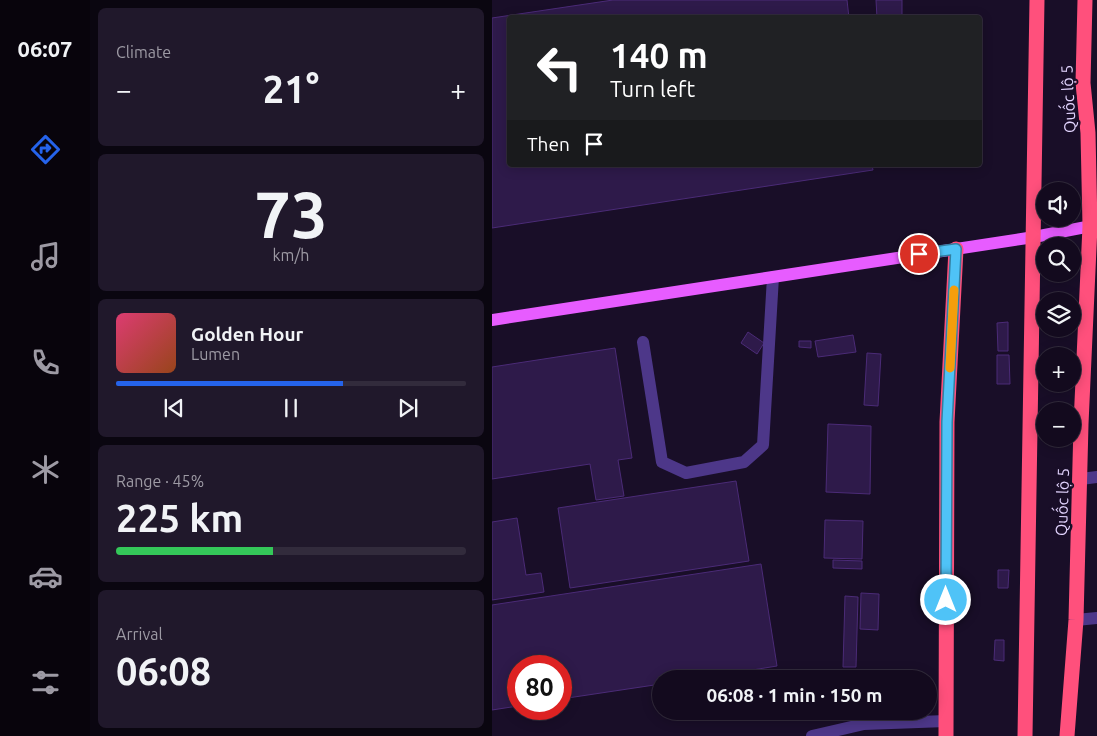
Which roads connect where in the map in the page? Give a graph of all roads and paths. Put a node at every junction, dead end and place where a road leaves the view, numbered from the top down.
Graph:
1 (1037, 0) edge
2 (1085, 0) edge
3 (1092, 132) edge
4 (1093, 225) edge
5 (1034, 237) junction
6 (956, 249) junction
7 (773, 277) junction
8 (492, 320) edge
9 (643, 342) dead end
10 (1096, 477) edge
11 (1081, 479) junction
12 (1096, 618) edge
13 (1076, 620) junction
14 (946, 728) edge
15 (812, 736) edge
16 (1025, 736) edge
17 (1068, 736) edge

1 - 5 highway, Quốc lộ 5
2 - 3 highway, Quốc lộ 5
3 - 4 highway, Quốc lộ 5
4 - 5 main road
4 - 11 highway, Quốc lộ 5
5 - 6 main road
5 - 16 highway, Quốc lộ 5
6 - 7 main road
6 - 14 highway
7 - 8 main road
7 - 9 lane
10 - 11 lane
11 - 13 highway, Quốc lộ 5
12 - 13 lane
13 - 17 highway, Quốc lộ 5
14 - 15 lane

